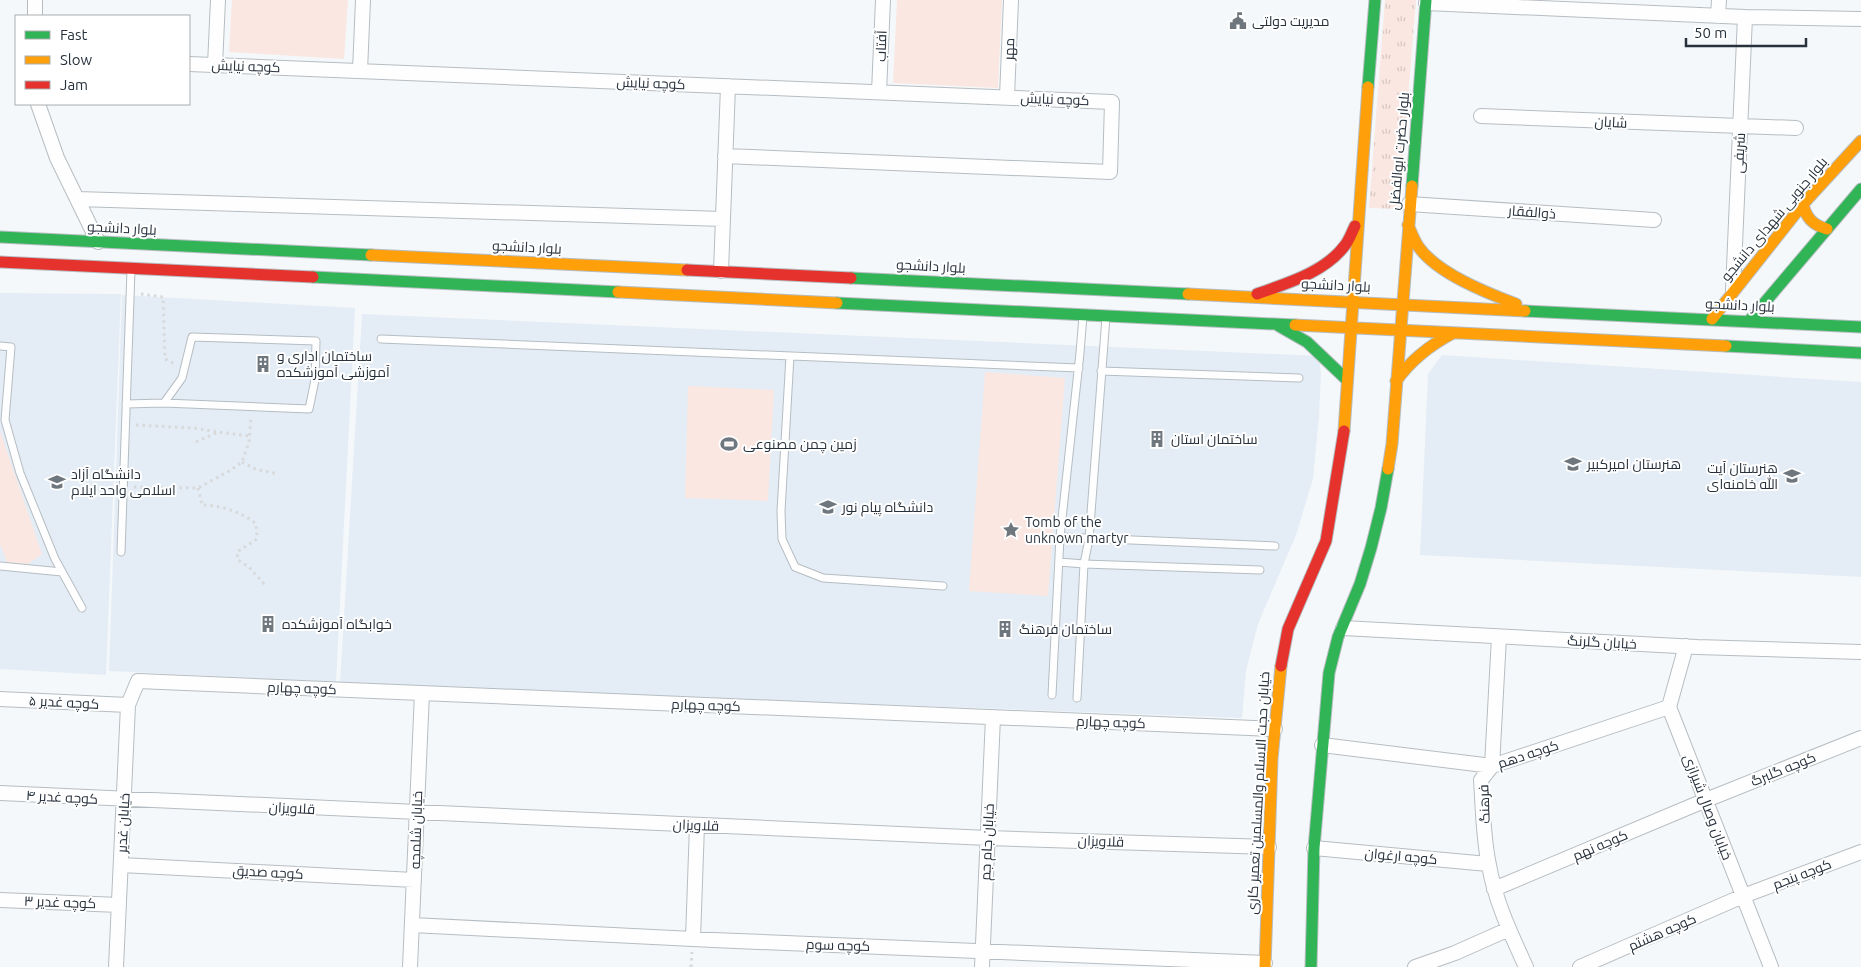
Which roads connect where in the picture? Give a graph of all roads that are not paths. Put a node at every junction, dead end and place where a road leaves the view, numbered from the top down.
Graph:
1 (35, 0) edge
2 (218, 0) edge
3 (363, 0) edge
4 (883, 0) edge
5 (1011, 0) edge
6 (1375, 0) edge
7 (1719, 0) edge
8 (1426, 1) edge
9 (1632, 6) edge
10 (35, 15) edge
11 (1718, 16) junction
12 (1746, 17) junction
13 (1861, 19) edge
14 (190, 64) edge
15 (215, 65) junction
16 (360, 71) junction
17 (728, 86) junction
18 (879, 92) junction
19 (1007, 97) junction
20 (38, 105) edge
21 (1481, 116) dead end
22 (1741, 127) junction
23 (1796, 128) dead end
24 (1861, 141) edge
25 (725, 156) junction
26 (1861, 189) edge
27 (77, 199) junction
28 (1410, 204) junction
29 (1803, 204) junction
30 (723, 218) junction
31 (1654, 220) dead end
32 (1357, 222) junction
33 (1408, 226) junction
34 (1827, 229) junction
35 (0, 237) edge
36 (98, 242) junction
37 (0, 262) edge
38 (131, 269) junction
39 (721, 271) junction
40 (1733, 290) junction
41 (1252, 296) junction
42 (1352, 301) junction
43 (1402, 304) junction
44 (1532, 310) junction
45 (1082, 315) junction
46 (1106, 316) junction
47 (1712, 319) junction
48 (1749, 321) junction
49 (1274, 324) junction
50 (1861, 327) edge
51 (1350, 328) junction
52 (1400, 330) junction
53 (1454, 333) junction
54 (381, 339) dead end
55 (0, 346) edge
56 (1861, 353) edge
57 (790, 356) junction
58 (1079, 368) junction
59 (1101, 371) junction
60 (1299, 378) dead end
61 (1347, 380) junction
62 (1396, 381) junction
63 (164, 403) junction
64 (126, 404) junction
65 (1060, 537) junction
66 (1089, 539) junction
67 (1275, 546) dead end
68 (121, 552) dead end
69 (1059, 562) junction
70 (1084, 564) junction
71 (0, 566) edge
72 (1260, 570) dead end
73 (62, 572) junction
74 (943, 586) dead end
75 (82, 608) dead end
76 (1343, 628) junction
77 (1498, 637) junction
78 (1686, 646) junction
79 (1861, 652) edge
80 (138, 681) joint
81 (422, 693) junction
82 (1052, 695) dead end
83 (1077, 698) dead end
84 (0, 699) edge
85 (128, 705) junction
86 (1669, 707) junction
87 (993, 718) junction
88 (1275, 730) junction
89 (1861, 738) edge
90 (1322, 745) junction
91 (1492, 766) junction
92 (0, 794) edge
93 (124, 800) junction
94 (1706, 800) junction
95 (417, 813) junction
96 (697, 825) junction
97 (988, 838) junction
98 (1269, 847) junction
99 (1314, 848) junction
100 (1861, 852) edge
101 (1488, 864) junction
102 (121, 865) junction
103 (414, 880) junction
104 (1494, 889) junction
105 (1743, 896) junction
106 (0, 900) edge
107 (119, 905) junction
108 (412, 925) junction
109 (1509, 929) junction
110 (693, 939) junction
111 (982, 951) junction
112 (1202, 964) edge
113 (1265, 965) edge
114 (116, 967) edge
115 (410, 967) edge
116 (982, 967) edge
117 (1311, 967) edge
118 (1415, 967) edge
119 (1526, 967) edge
120 (1580, 967) edge
121 (1771, 967) edge

1 - 10 street
2 - 15 street
3 - 16 street
4 - 18 street, آفتاب
5 - 19 street, مهر
6 - 32 main road
7 - 11 street
8 - 9 street
8 - 28 main road, بلوار حضرت ابوالفضل
9 - 11 street
11 - 12 street
12 - 13 street
12 - 22 street, شریفی
14 - 15 street, كوچه نيايش
15 - 16 street, كوچه نيايش
16 - 17 street, كوچه نيايش
17 - 18 street, كوچه نيايش
17 - 25 street
18 - 19 street, كوچه نيايش
19 - 25 street, كوچه نيايش
20 - 27 street
21 - 22 street, شایان
22 - 23 street, شایان
22 - 40 street, شریفی
24 - 29 main road, بلوار جنوبی شهدای دانشجو
25 - 30 street
26 - 34 main road
27 - 30 street
27 - 36 street
28 - 31 street, ذوالفقار
28 - 33 main road, بلوار حضرت ابوالفضل
29 - 34 main road
29 - 40 main road, بلوار جنوبی شهدای دانشجو
30 - 39 street
32 - 41 main road
32 - 42 main road
33 - 43 main road, بلوار حضرت ابوالفضل
33 - 44 main road
34 - 48 main road
35 - 36 main road, بلوار دانشجو
36 - 39 main road, بلوار دانشجو
37 - 38 main road
38 - 45 main road
38 - 64 lane
39 - 41 main road, بلوار دانشجو
40 - 47 main road, بلوار جنوبی شهدای دانشجو
41 - 42 main road, بلوار دانشجو
42 - 43 main road, بلوار دانشجو
42 - 51 main road, خیابان حجت الاسلام والمسلمین تعمیر کاری
43 - 44 main road, بلوار دانشجو
43 - 52 main road
44 - 47 main road, بلوار دانشجو
45 - 46 main road
45 - 58 lane
46 - 49 main road
46 - 59 lane
47 - 48 main road, بلوار دانشجو
48 - 50 main road, بلوار دانشجو
49 - 51 main road
49 - 61 main road
51 - 52 main road
51 - 61 main road, خیابان حجت الاسلام والمسلمین تعمیر کاری
52 - 53 main road
52 - 62 main road
53 - 56 main road
53 - 62 main road
54 - 57 lane
55 - 73 lane
57 - 58 lane
57 - 74 lane
58 - 65 lane
59 - 60 lane
59 - 66 lane
61 - 88 main road, خیابان حجت الاسلام والمسلمین تعمیر کاری
62 - 76 main road
63 - 63 lane
63 - 64 lane
64 - 68 lane
65 - 66 lane
65 - 69 lane
66 - 67 lane
66 - 70 lane
69 - 70 lane
69 - 82 lane
70 - 72 lane
70 - 83 lane
71 - 73 lane
73 - 75 lane
76 - 77 street, خیابان گلرنگ
76 - 90 main road
77 - 78 street, خیابان گلرنگ
77 - 91 street, فرهنگ
78 - 79 street, خیابان گلرنگ
78 - 86 street
80 - 81 street, کوچه چهارم
80 - 85 street, خیابان غدیر
81 - 87 street, کوچه چهارم
81 - 95 street, خیابان شلمچه
84 - 85 street, کوچه غدیر ۵
85 - 93 street, خیابان غدیر
86 - 91 street, کوچه دهم
86 - 94 street, خیابان وصال شیرازی
87 - 88 street, کوچه چهارم
87 - 97 street, خیابان جام جم
88 - 98 main road, خیابان حجت الاسلام والمسلمین تعمیر کاری
89 - 94 street, کوچه گلبرگ
90 - 91 street, کوچه دهم
90 - 99 main road
91 - 101 street, فرهنگ
92 - 93 street, کوچه غدیر ۴
93 - 95 street, قلاویزان
93 - 102 street, خیابان غدیر
94 - 104 street, کوچه نهم
94 - 105 street, خیابان وصال شیرازی
95 - 96 street, قلاویزان
95 - 103 street, خیابان شلمچه
96 - 97 street, قلاویزان
96 - 110 street
97 - 98 street, قلاویزان
97 - 111 street, خیابان جام جم
98 - 113 main road, خیابان حجت الاسلام والمسلمین تعمیر کاری
99 - 101 street, کوچه ارغوان
99 - 117 main road
100 - 105 street, کوچه پنجم
101 - 104 street, فرهنگ
102 - 103 street, کوچه صدیق
102 - 107 street, خیابان غدیر
103 - 108 street, خیابان شلمچه
104 - 109 street, فرهنگ
105 - 120 street, کوچه هشتم
105 - 121 street, خیابان وصال شیرازی
106 - 107 street, کوچه غدیر ۳
107 - 114 street, خیابان غدیر
108 - 110 street, کوچه سوم
108 - 115 street, خیابان شلمچه
109 - 118 street
109 - 119 street, فرهنگ
110 - 111 street, کوچه سوم
111 - 112 street, کوچه سوم
111 - 116 street, خیابان جام جم
112 - 113 street, کوچه سوم

